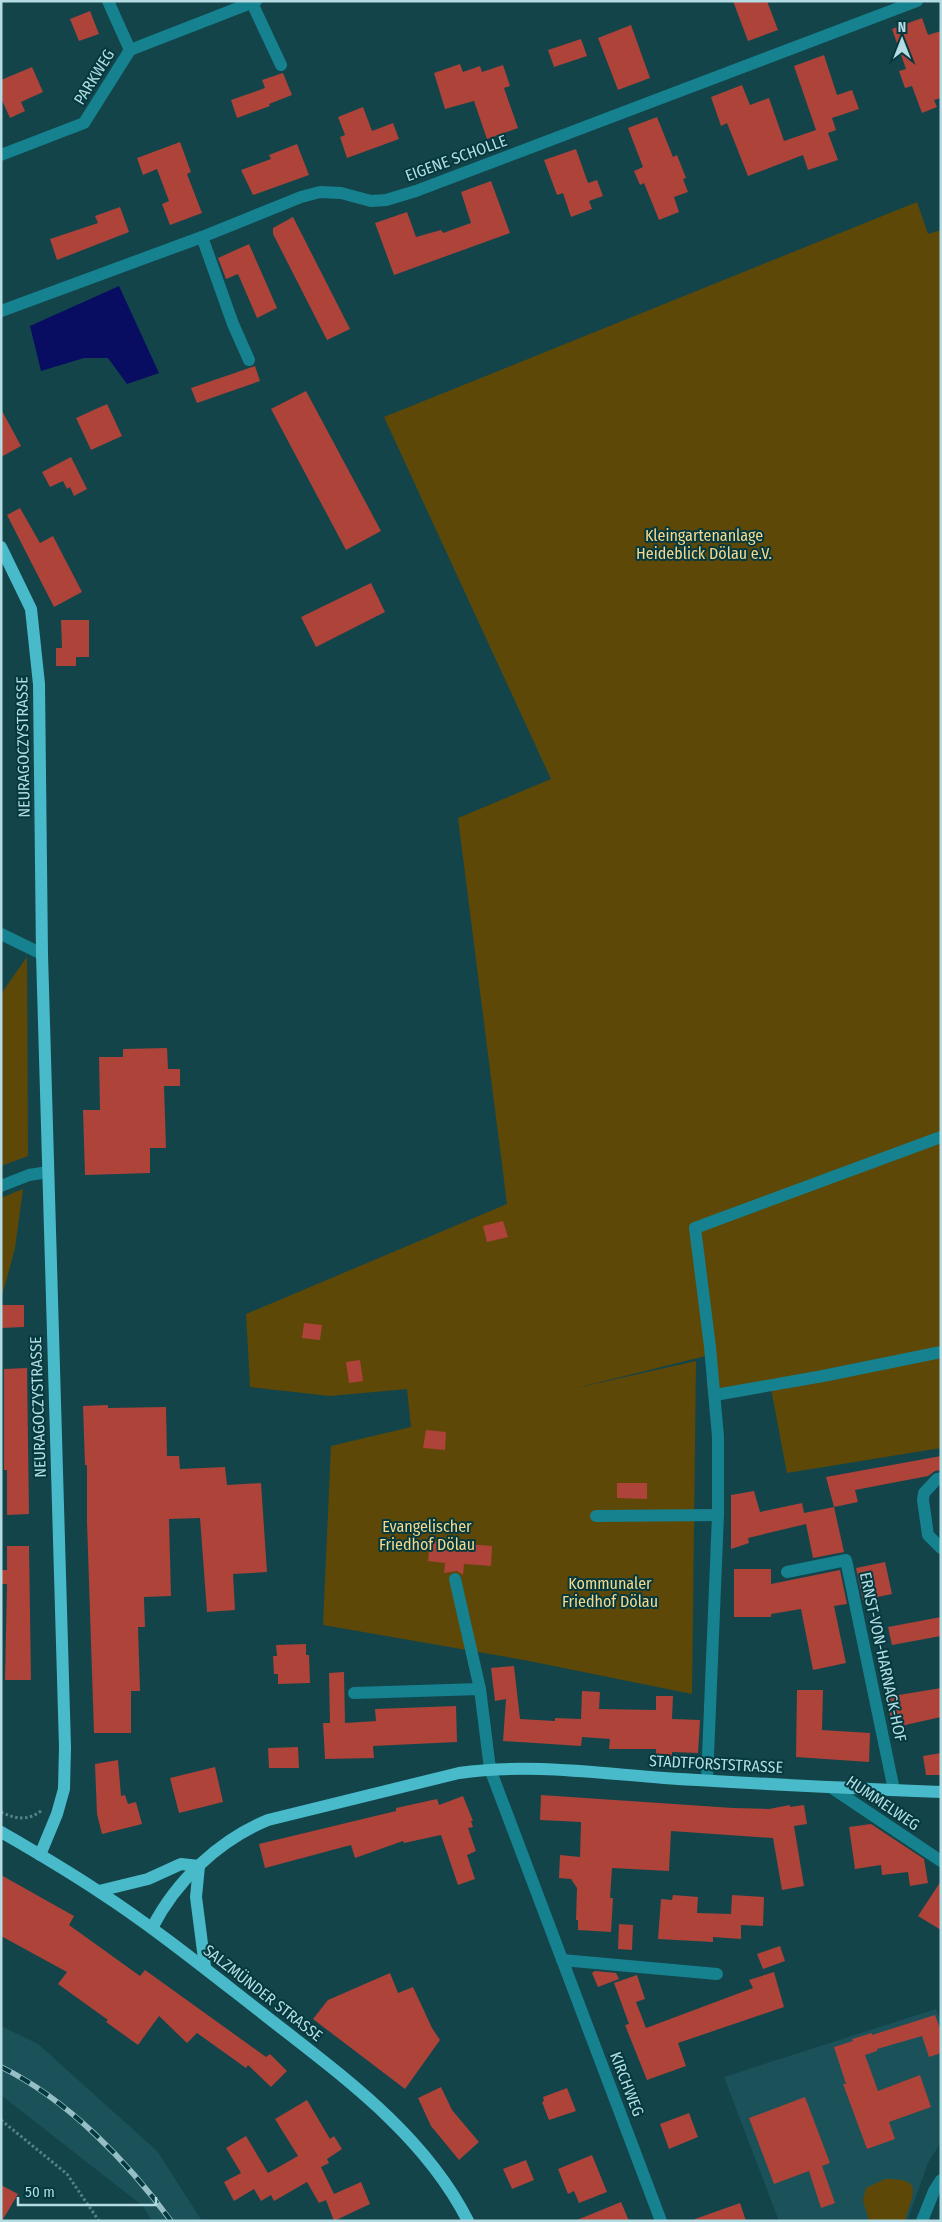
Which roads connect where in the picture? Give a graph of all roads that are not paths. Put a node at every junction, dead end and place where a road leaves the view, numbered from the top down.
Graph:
1 (108, 1) edge
2 (917, 1) edge
3 (254, 2) edge
4 (130, 50) junction
5 (281, 66) dead end
6 (1, 155) edge
7 (202, 237) junction
8 (1, 311) edge
9 (249, 360) dead end
10 (1, 547) edge
11 (1, 934) edge
12 (42, 954) junction
13 (941, 1137) edge
14 (48, 1172) junction
15 (1, 1186) edge
16 (941, 1352) edge
17 (715, 1395) junction
18 (941, 1478) edge
19 (718, 1515) junction
20 (596, 1516) dead end
21 (941, 1548) edge
22 (787, 1572) dead end
23 (455, 1578) dead end
24 (480, 1688) junction
25 (354, 1693) dead end
26 (490, 1769) junction
27 (707, 1780) junction
28 (832, 1788) junction
29 (894, 1790) junction
30 (941, 1792) edge
31 (1, 1832) edge
32 (40, 1855) junction
33 (941, 1861) edge
34 (199, 1866) junction
35 (99, 1891) junction
36 (152, 1928) junction
37 (562, 1960) junction
38 (205, 1967) junction
39 (717, 1974) dead end
40 (941, 2180) edge
41 (468, 2221) edge
42 (661, 2221) edge
43 (922, 2221) edge

1 - 4 street, PARKWEG
2 - 7 street, EIGENE SCHOLLE
3 - 4 street, PARKWEG
3 - 5 street
4 - 6 street, PARKWEG
7 - 8 street, EIGENE SCHOLLE
7 - 9 street
10 - 12 main road, NEURAGOCZYSTRASSE
11 - 12 street
12 - 14 main road, NEURAGOCZYSTRASSE
13 - 17 street
14 - 15 street
14 - 32 main road, NEURAGOCZYSTRASSE
16 - 17 street
17 - 19 street
18 - 21 street
19 - 20 street
19 - 27 street
22 - 29 street, ERNST-VON-HARNACK-HOF
23 - 24 street
24 - 25 street
24 - 26 street
26 - 27 main road, STADTFORSTSTRASSE
26 - 34 main road, STADTFORSTSTRASSE
26 - 37 street, KIRCHWEG
27 - 28 main road, STADTFORSTSTRASSE
28 - 29 main road, STADTFORSTSTRASSE
28 - 33 street, HUMMELWEG
29 - 30 main road, STADTFORSTSTRASSE
31 - 32 main road, SALZMÜNDER STRASSE
32 - 35 main road, SALZMÜNDER STRASSE
34 - 35 main road
34 - 36 main road, STADTFORSTSTRASSE
34 - 38 main road
35 - 36 main road, SALZMÜNDER STRASSE
36 - 38 main road, SALZMÜNDER STRASSE
37 - 39 street
37 - 42 street, KIRCHWEG
38 - 41 main road, SALZMÜNDER STRASSE
40 - 43 street

